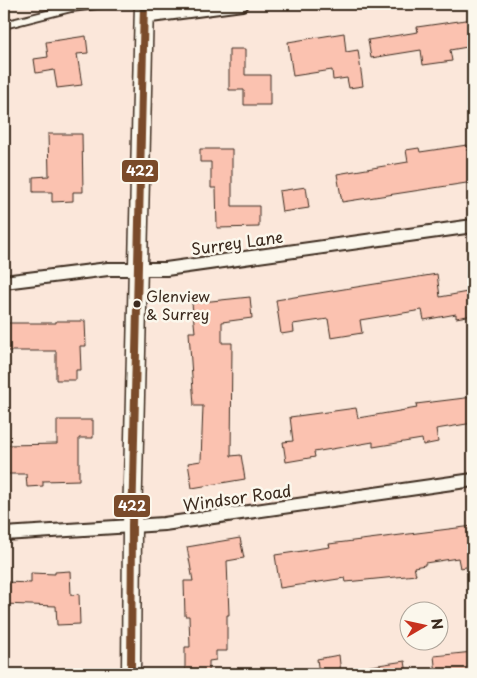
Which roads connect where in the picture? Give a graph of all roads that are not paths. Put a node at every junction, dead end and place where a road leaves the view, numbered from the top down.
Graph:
1 (105, 4) edge
2 (242, 4) edge
3 (143, 11) edge
4 (4, 25) edge
5 (473, 226) edge
6 (137, 268) junction
7 (4, 282) edge
8 (473, 480) edge
9 (132, 526) junction
10 (4, 534) edge
11 (131, 674) edge

1 - 4 lane
2 - 3 street
3 - 6 main road
5 - 6 street, Surrey Lane
6 - 7 street, Surrey Lane
6 - 9 main road
8 - 9 street, Windsor Road
9 - 10 street, Windsor Road
9 - 11 main road

